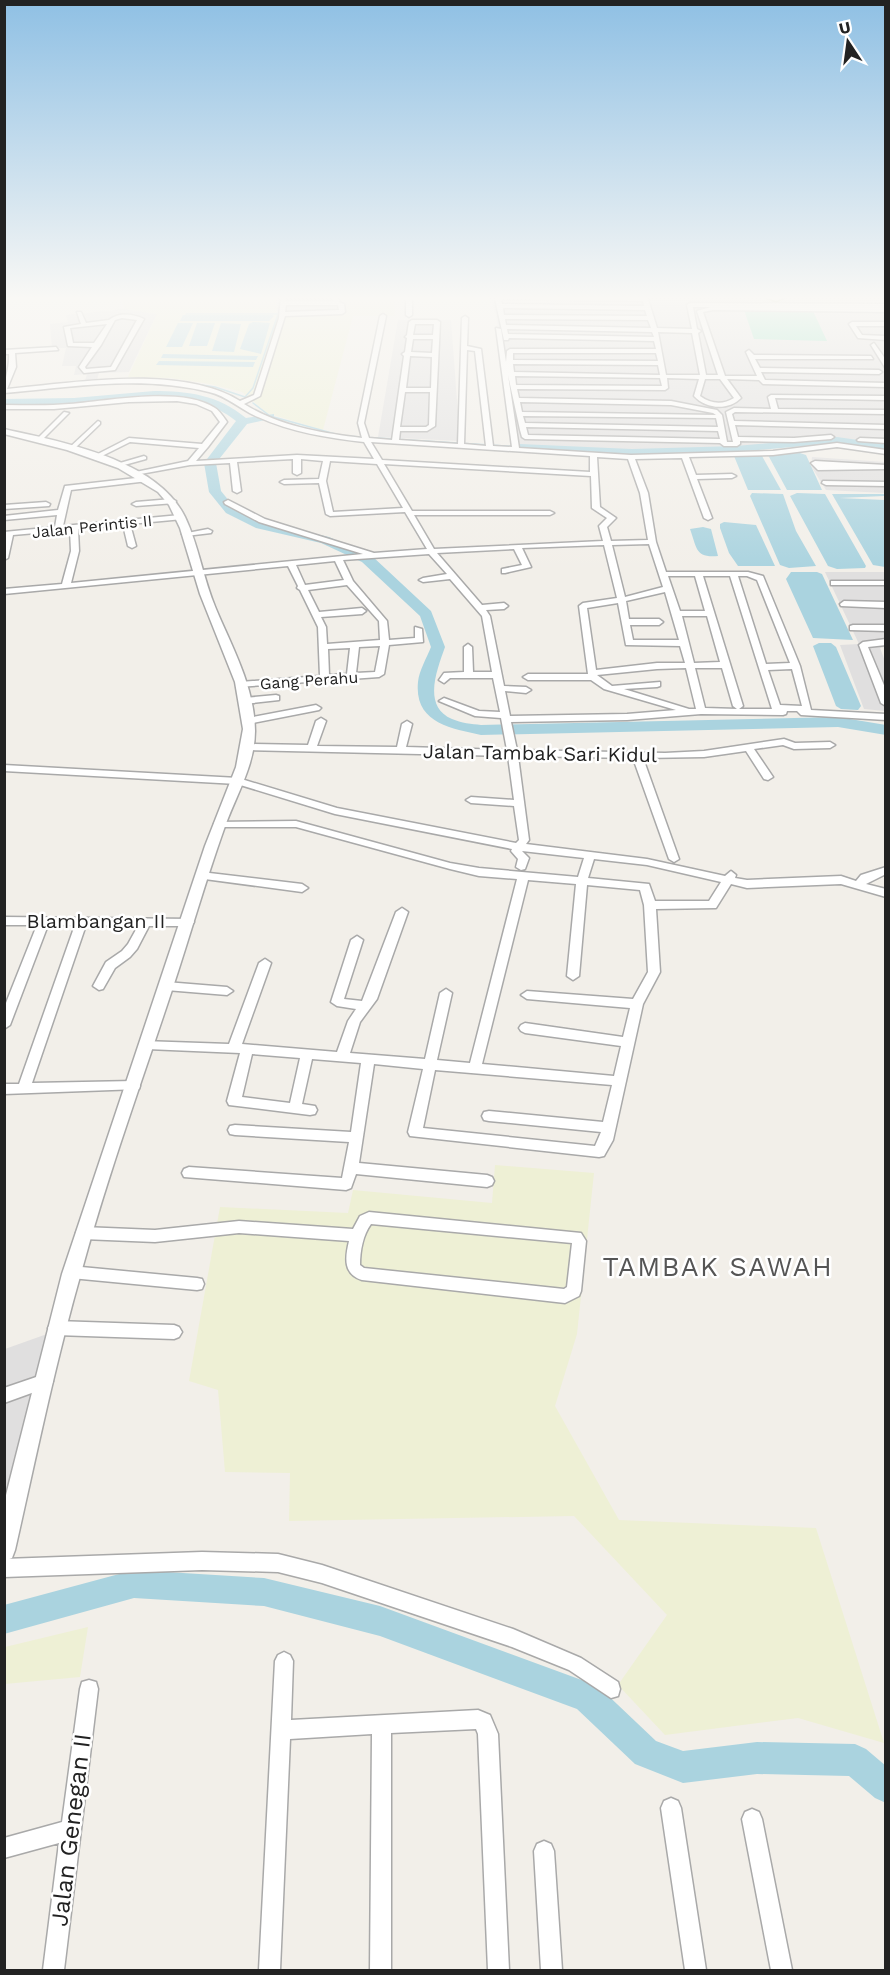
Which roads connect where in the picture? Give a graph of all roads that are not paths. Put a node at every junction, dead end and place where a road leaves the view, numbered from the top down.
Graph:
1 (30, 388) edge
2 (60, 388) edge
3 (201, 388) edge
4 (259, 388) edge
5 (368, 388) edge
6 (463, 388) edge
7 (483, 388) edge
8 (506, 388) edge
9 (516, 388) edge
10 (603, 388) edge
11 (665, 388) edge
12 (699, 388) edge
13 (731, 388) edge
14 (4, 390) edge
15 (404, 390) joint
16 (435, 390) joint
17 (60, 397) dead end
18 (885, 398) edge
19 (518, 400) junction
20 (246, 402) junction
21 (710, 404) junction
22 (727, 404) junction
23 (4, 407) edge
24 (703, 409) junction
25 (734, 410) junction
26 (775, 410) junction
27 (885, 412) edge
28 (66, 413) dead end
29 (520, 414) junction
30 (720, 417) junction
31 (98, 423) dead end
32 (731, 423) junction
33 (522, 425) junction
34 (885, 426) edge
35 (722, 429) junction
36 (4, 431) edge
37 (364, 437) junction
38 (396, 437) junction
39 (448, 438) dead end
40 (736, 438) junction
41 (40, 439) junction
42 (428, 441) junction
43 (724, 441) junction
44 (885, 441) edge
45 (462, 443) junction
46 (490, 445) junction
47 (837, 445) junction
48 (206, 446) junction
49 (516, 448) junction
50 (867, 448) junction
51 (71, 449) junction
52 (885, 452) edge
53 (593, 456) junction
54 (685, 456) junction
55 (839, 456) dead end
56 (297, 457) junction
57 (631, 457) junction
58 (96, 458) junction
59 (144, 458) dead end
60 (327, 458) junction
61 (233, 461) junction
62 (378, 461) junction
63 (193, 463) junction
64 (868, 463) junction
65 (117, 465) junction
66 (815, 465) dead end
67 (885, 467) edge
68 (194, 472) dead end
69 (135, 473) junction
70 (297, 473) dead end
71 (592, 474) junction
72 (732, 476) dead end
73 (692, 477) junction
74 (146, 479) junction
75 (322, 481) junction
76 (126, 482) junction
77 (284, 482) dead end
78 (826, 483) dead end
79 (885, 484) edge
80 (237, 491) dead end
81 (47, 492) dead end
82 (130, 492) dead end
83 (172, 501) junction
84 (228, 502) dead end
85 (46, 504) junction
86 (136, 504) dead end
87 (4, 507) edge
88 (60, 513) junction
89 (409, 513) junction
90 (550, 513) dead end
91 (45, 514) junction
92 (180, 517) junction
93 (4, 518) edge
94 (708, 518) dead end
95 (367, 519) dead end
96 (126, 523) junction
97 (74, 528) junction
98 (60, 530) junction
99 (208, 531) dead end
100 (7, 534) edge
101 (186, 534) junction
102 (652, 542) junction
103 (607, 544) junction
104 (132, 546) dead end
105 (517, 546) junction
106 (432, 552) junction
107 (5, 555) edge
108 (248, 555) dead end
109 (371, 555) junction
110 (340, 558) junction
111 (290, 562) junction
112 (253, 566) junction
113 (198, 571) junction
114 (505, 571) dead end
115 (698, 573) junction
116 (664, 574) junction
117 (733, 574) junction
118 (453, 576) junction
119 (423, 580) dead end
120 (348, 582) junction
121 (885, 583) edge
122 (834, 584) dead end
123 (66, 586) junction
124 (301, 588) junction
125 (669, 588) junction
126 (4, 592) edge
127 (622, 600) junction
128 (844, 604) dead end
129 (885, 604) edge
130 (504, 606) dead end
131 (481, 608) junction
132 (362, 611) dead end
133 (710, 613) junction
134 (676, 614) junction
135 (317, 615) junction
136 (626, 622) junction
137 (659, 622) dead end
138 (853, 628) dead end
139 (885, 628) edge
140 (418, 629) dead end
141 (385, 642) junction
142 (885, 642) edge
143 (684, 643) junction
144 (355, 645) junction
145 (323, 646) junction
146 (468, 647) dead end
147 (689, 665) junction
148 (726, 665) junction
149 (657, 666) junction
150 (796, 666) junction
151 (763, 667) junction
152 (470, 675) junction
153 (498, 675) junction
154 (592, 675) junction
155 (351, 676) junction
156 (528, 677) dead end
157 (325, 678) junction
158 (444, 680) dead end
159 (657, 684) junction
160 (240, 685) junction
161 (607, 687) junction
162 (500, 688) junction
163 (526, 690) dead end
164 (276, 698) dead end
165 (244, 701) junction
166 (444, 701) dead end
167 (660, 702) junction
168 (885, 703) edge
169 (738, 706) dead end
170 (316, 708) dead end
171 (696, 711) junction
172 (885, 717) edge
173 (506, 719) junction
174 (248, 721) junction
175 (321, 721) dead end
176 (407, 724) dead end
177 (830, 745) dead end
178 (248, 747) junction
179 (312, 747) junction
180 (748, 747) junction
181 (401, 750) junction
182 (513, 755) junction
183 (637, 756) junction
184 (4, 768) edge
185 (768, 777) dead end
186 (238, 781) junction
187 (471, 800) dead end
188 (518, 803) junction
189 (219, 824) junction
190 (520, 847) junction
191 (590, 856) junction
192 (674, 859) dead end
193 (885, 870) edge
194 (522, 872) junction
195 (201, 876) junction
196 (729, 877) junction
197 (582, 881) junction
198 (862, 881) junction
199 (885, 886) edge
200 (302, 888) dead end
201 (885, 893) edge
202 (650, 905) junction
203 (402, 912) dead end
204 (44, 921) junction
205 (82, 921) junction
206 (145, 921) junction
207 (5, 922) edge
208 (178, 922) junction
209 (357, 940) dead end
210 (265, 963) dead end
211 (573, 976) dead end
212 (99, 986) dead end
213 (166, 986) junction
214 (227, 991) dead end
215 (446, 993) dead end
216 (527, 995) dead end
217 (638, 1004) junction
218 (364, 1006) junction
219 (4, 1025) edge
220 (525, 1028) dead end
221 (629, 1042) junction
222 (147, 1044) junction
223 (241, 1049) junction
224 (307, 1054) junction
225 (342, 1058) junction
226 (368, 1059) junction
227 (428, 1064) junction
228 (476, 1067) junction
229 (620, 1081) junction
230 (124, 1086) junction
231 (24, 1088) junction
232 (4, 1089) edge
233 (295, 1108) junction
234 (310, 1110) dead end
235 (489, 1116) dead end
236 (609, 1128) junction
237 (235, 1130) dead end
238 (354, 1137) junction
239 (352, 1168) junction
240 (189, 1173) dead end
241 (487, 1181) dead end
242 (83, 1233) junction
243 (359, 1236) junction
244 (71, 1272) junction
245 (197, 1284) dead end
246 (56, 1328) junction
247 (174, 1332) dead end
248 (45, 1381) junction
249 (4, 1396) edge
250 (4, 1550) edge
251 (4, 1568) edge
252 (284, 1661) dead end
253 (89, 1689) dead end
254 (611, 1689) dead end
255 (382, 1724) junction
256 (281, 1730) junction
257 (671, 1808) dead end
258 (752, 1819) dead end
259 (72, 1828) junction
260 (4, 1848) edge
261 (544, 1851) dead end
262 (53, 1971) edge
263 (269, 1971) edge
264 (381, 1971) edge
265 (499, 1971) edge
266 (552, 1971) edge
267 (696, 1971) edge
268 (782, 1971) edge

1 - 14 street
2 - 17 street
3 - 20 street
4 - 20 street
5 - 37 street
6 - 45 street
7 - 46 street
8 - 49 street
9 - 19 street
10 - 11 street
12 - 21 street
13 - 22 street
15 - 16 street
15 - 38 street
16 - 38 street
18 - 26 street
19 - 24 street
19 - 29 street
20 - 37 street
21 - 22 street
21 - 24 street
22 - 25 street
23 - 48 street
24 - 30 street
25 - 26 street
25 - 32 street
26 - 27 street
28 - 41 street
29 - 30 street
29 - 33 street
30 - 35 street
31 - 51 street
32 - 34 street
32 - 40 street
33 - 35 street
33 - 43 street
35 - 43 street
36 - 41 street
37 - 38 street
37 - 62 street
38 - 42 street
39 - 42 street
40 - 43 street
40 - 44 street
41 - 51 street
42 - 45 street
45 - 46 street
46 - 49 street
47 - 50 street
47 - 54 street
47 - 55 street
48 - 58 street
48 - 63 street
49 - 53 street
50 - 52 street
50 - 64 street
51 - 58 street
53 - 57 street
53 - 71 street
54 - 57 street
54 - 73 street
56 - 60 street
56 - 61 street
56 - 70 street
57 - 102 street
58 - 65 street
59 - 65 street
60 - 62 street
60 - 75 street
61 - 63 street
61 - 80 street
62 - 71 street
62 - 89 street
63 - 68 street
63 - 69 street
64 - 66 street
64 - 67 street
65 - 69 street
69 - 74 street
71 - 103 street
72 - 73 street
73 - 94 street
74 - 76 street
74 - 83 street
75 - 77 street
75 - 89 street
76 - 82 street
76 - 88 street
78 - 79 street
81 - 85 street
83 - 86 street
83 - 92 street
84 - 109 street
85 - 87 street
85 - 91 street
88 - 91 street
88 - 98 street
89 - 90 street
89 - 95 street
89 - 106 street
91 - 93 street
92 - 96 street, Jalan Perintis II
92 - 101 street
96 - 97 street, Jalan Perintis II
96 - 104 street
97 - 98 street, Jalan Perintis II
97 - 123 street
98 - 100 street, Jalan Perintis II
99 - 101 street
100 - 107 street
101 - 113 street
102 - 103 street
102 - 116 street
103 - 105 street
103 - 127 street
105 - 106 street
105 - 114 street
106 - 109 street
106 - 118 street
108 - 112 street
109 - 110 street
110 - 111 street
110 - 120 street
111 - 112 street
111 - 124 street
112 - 113 street
113 - 123 street
113 - 160 street
115 - 116 street
115 - 117 street
115 - 133 street
116 - 125 street
117 - 150 street
117 - 151 street
118 - 119 street
118 - 131 street
120 - 124 street
120 - 141 street
121 - 122 street
123 - 126 street
124 - 135 street
125 - 127 street
125 - 134 street
127 - 136 street
127 - 154 street
128 - 129 street
130 - 131 street
131 - 153 street
132 - 135 street
133 - 134 street
133 - 148 street
134 - 143 street
135 - 145 street
136 - 137 street
136 - 143 street
138 - 139 street
140 - 141 street
141 - 144 street
141 - 155 street, Gang Perahu
142 - 168 street
143 - 147 street
144 - 145 street
144 - 155 street
145 - 157 street
146 - 152 street
147 - 148 street
147 - 149 street
147 - 171 street
148 - 169 street
149 - 154 street
149 - 159 street
150 - 151 street
150 - 151 street
152 - 153 street
152 - 158 street
153 - 162 street
154 - 156 street
154 - 161 street
155 - 157 street, Gang Perahu
157 - 160 street, Gang Perahu
159 - 161 street
159 - 167 street
160 - 165 street
161 - 167 street
162 - 163 street
162 - 173 street
164 - 165 street
165 - 174 street
166 - 173 street
167 - 171 street
170 - 174 street
171 - 172 street
171 - 173 street
173 - 182 street
174 - 178 street
175 - 179 street
176 - 181 street
177 - 180 street, Jalan Tambak Sari Kidul
178 - 179 street, Jalan Tambak Sari Kidul
178 - 186 street
179 - 181 street, Jalan Tambak Sari Kidul
180 - 183 street, Jalan Tambak Sari Kidul
180 - 185 street
181 - 182 street, Jalan Tambak Sari Kidul
182 - 183 street, Jalan Tambak Sari Kidul
182 - 188 street
183 - 192 street
184 - 186 street
186 - 189 street
186 - 190 street
187 - 188 street
188 - 190 street
189 - 194 street
189 - 195 street
190 - 191 street
190 - 194 street
191 - 196 street
191 - 197 street
193 - 198 street
194 - 197 street
194 - 228 street
195 - 200 street
195 - 208 street
196 - 198 street
196 - 202 street
197 - 202 street
197 - 211 street
198 - 199 street
198 - 201 street
202 - 217 street
203 - 218 street
204 - 205 street, Blambangan II
204 - 207 street, Blambangan II
204 - 219 street
205 - 206 street, Blambangan II
205 - 231 street
206 - 208 street, Blambangan II
206 - 212 street
208 - 213 street
209 - 218 street
210 - 223 street
213 - 214 street
213 - 222 street
215 - 227 street
216 - 217 street
217 - 221 street
218 - 225 street
220 - 221 street
221 - 229 street
222 - 223 street
222 - 230 street
223 - 224 street
223 - 233 street
224 - 225 street
224 - 233 street
225 - 226 street
226 - 227 street
226 - 238 street
227 - 228 street
227 - 236 street
228 - 229 street
229 - 236 street
230 - 231 street
230 - 242 street
231 - 232 street
233 - 234 street
235 - 236 street
237 - 238 street
238 - 239 street
239 - 240 street
239 - 241 street
242 - 243 street
242 - 244 street
243 - 243 street
244 - 245 street
244 - 246 street
246 - 247 street
246 - 248 street
248 - 249 street
248 - 250 street
251 - 254 street
252 - 256 street
253 - 259 street, Jalan Genegan II
255 - 256 street
255 - 264 street
255 - 265 street
256 - 263 street
257 - 267 street
258 - 268 street
259 - 260 street
259 - 262 street, Jalan Genegan II
261 - 266 street

